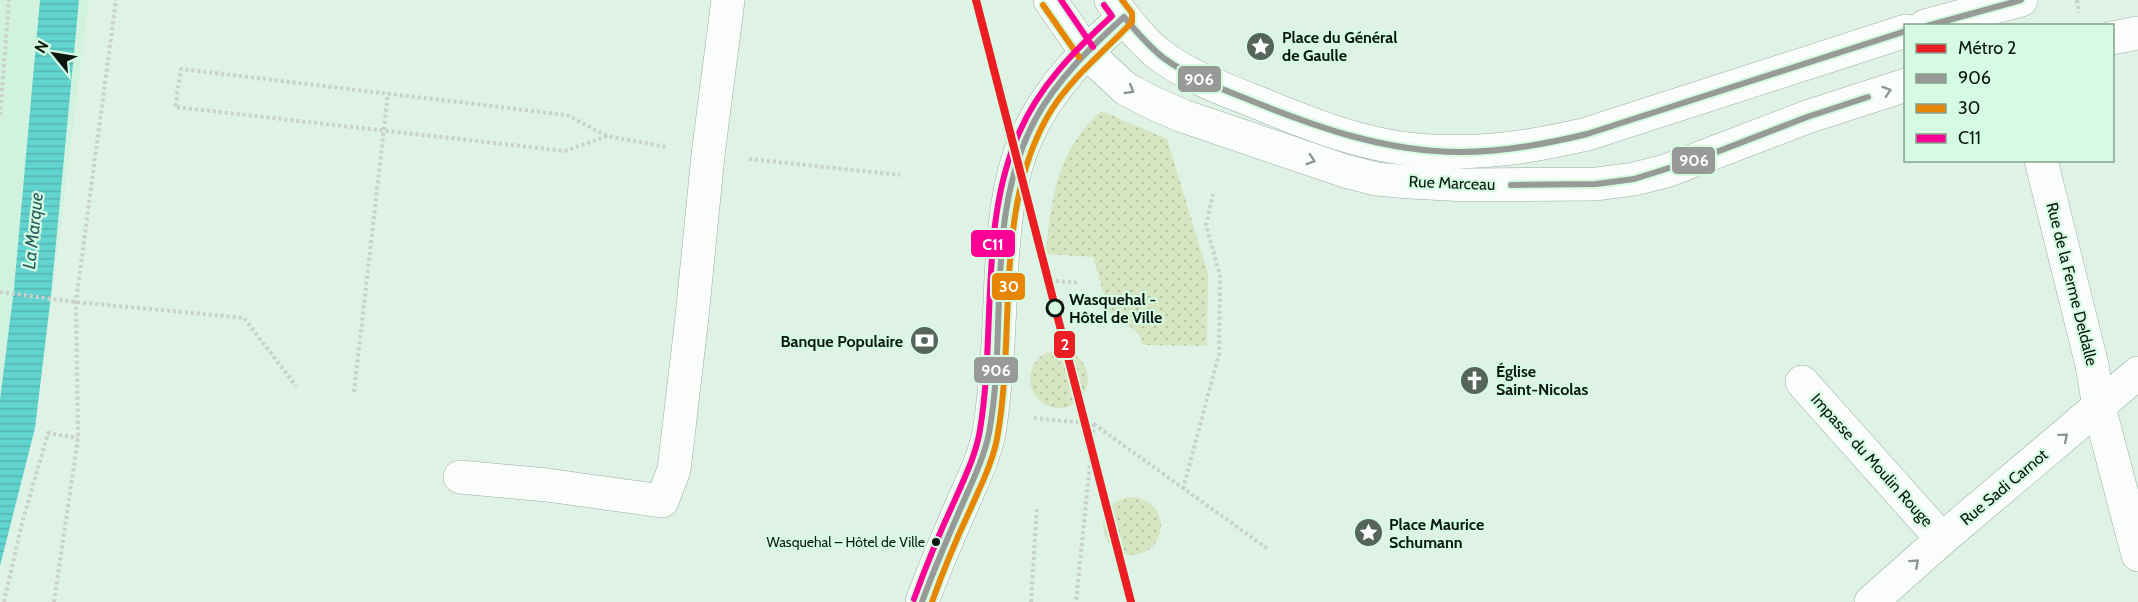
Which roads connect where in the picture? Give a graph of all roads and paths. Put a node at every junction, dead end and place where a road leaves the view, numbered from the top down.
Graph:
1 (9, 0) edge
2 (116, 0) edge
3 (728, 0) edge
4 (1050, 0) edge
5 (2021, 0) edge
6 (1117, 8) edge
7 (1939, 24) edge
8 (1904, 31) edge
9 (2138, 33) edge
10 (2114, 38) edge
11 (1086, 52) junction
12 (1904, 85) edge
13 (388, 93) junction
14 (0, 116) edge
15 (384, 130) junction
16 (2041, 162) edge
17 (1213, 194) dead end
18 (0, 292) edge
19 (76, 302) junction
20 (2138, 373) edge
21 (1802, 382) dead end
22 (296, 386) dead end
23 (354, 392) dead end
24 (2099, 407) junction
25 (992, 413) junction
26 (1094, 424) junction
27 (78, 438) junction
28 (460, 477) dead end
29 (1184, 489) junction
30 (1037, 506) dead end
31 (1942, 539) junction
32 (1268, 549) dead end
33 (2138, 555) edge
34 (3, 602) edge
35 (54, 602) edge
36 (922, 602) edge
37 (1031, 602) edge
38 (1076, 602) edge
39 (1871, 602) edge

1 - 14 path
2 - 19 path
3 - 28 street
4 - 11 street, Rue Marceau
5 - 7 street
6 - 8 street, Rue Marceau
6 - 11 street
9 - 10 street
11 -> 12 street, Rue Marceau
11 - 25 street
13 - 15 path
13 - 15 path
13 - 15 path
15 - 23 path
16 - 24 street, Rue de la Ferme Deldalle
17 - 29 path
18 - 19 path
19 - 22 path
19 - 27 path
20 - 24 street, Rue Sadi Carnot
21 - 31 street, Impasse du Moulin Rouge
31 -> 24 street, Rue Sadi Carnot
24 - 33 street, Rue de la Ferme Deldalle
25 - 26 path
25 - 36 street
26 - 29 path
26 - 38 path
27 - 34 path
27 - 35 path
29 - 32 path
30 - 37 path
39 -> 31 street, Rue Sadi Carnot

